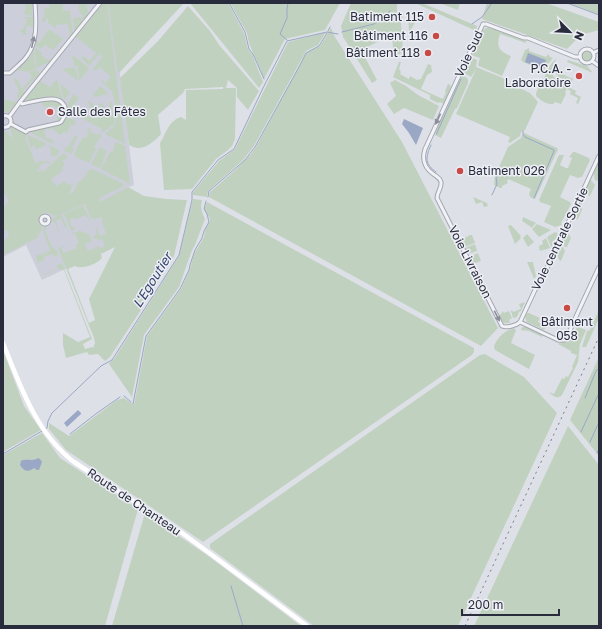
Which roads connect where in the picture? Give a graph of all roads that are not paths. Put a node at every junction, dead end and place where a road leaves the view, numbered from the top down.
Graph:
1 (34, 3) edge
2 (100, 3) edge
3 (599, 50) edge
4 (593, 54) junction
5 (580, 57) junction
6 (592, 61) junction
7 (599, 66) edge
8 (3, 74) edge
9 (20, 102) junction
10 (3, 116) edge
11 (9, 116) junction
12 (11, 124) junction
13 (3, 127) edge
14 (599, 156) edge
15 (440, 180) joint
16 (599, 267) edge
17 (520, 322) junction
18 (3, 343) edge
19 (307, 626) edge

8 -> 1 street
2 - 9 street
3 - 4 street
4 - 5 street
4 - 6 street
5 - 6 street
5 -> 15 street, Voie Sud
6 - 7 street
9 - 11 street
9 - 12 street
10 - 11 street
11 - 12 street
12 - 13 street
14 - 17 street, Voie centrale Sortie
15 -> 17 street, Voie Livraison
16 - 17 street
18 - 19 main road, Route de Chanteau

